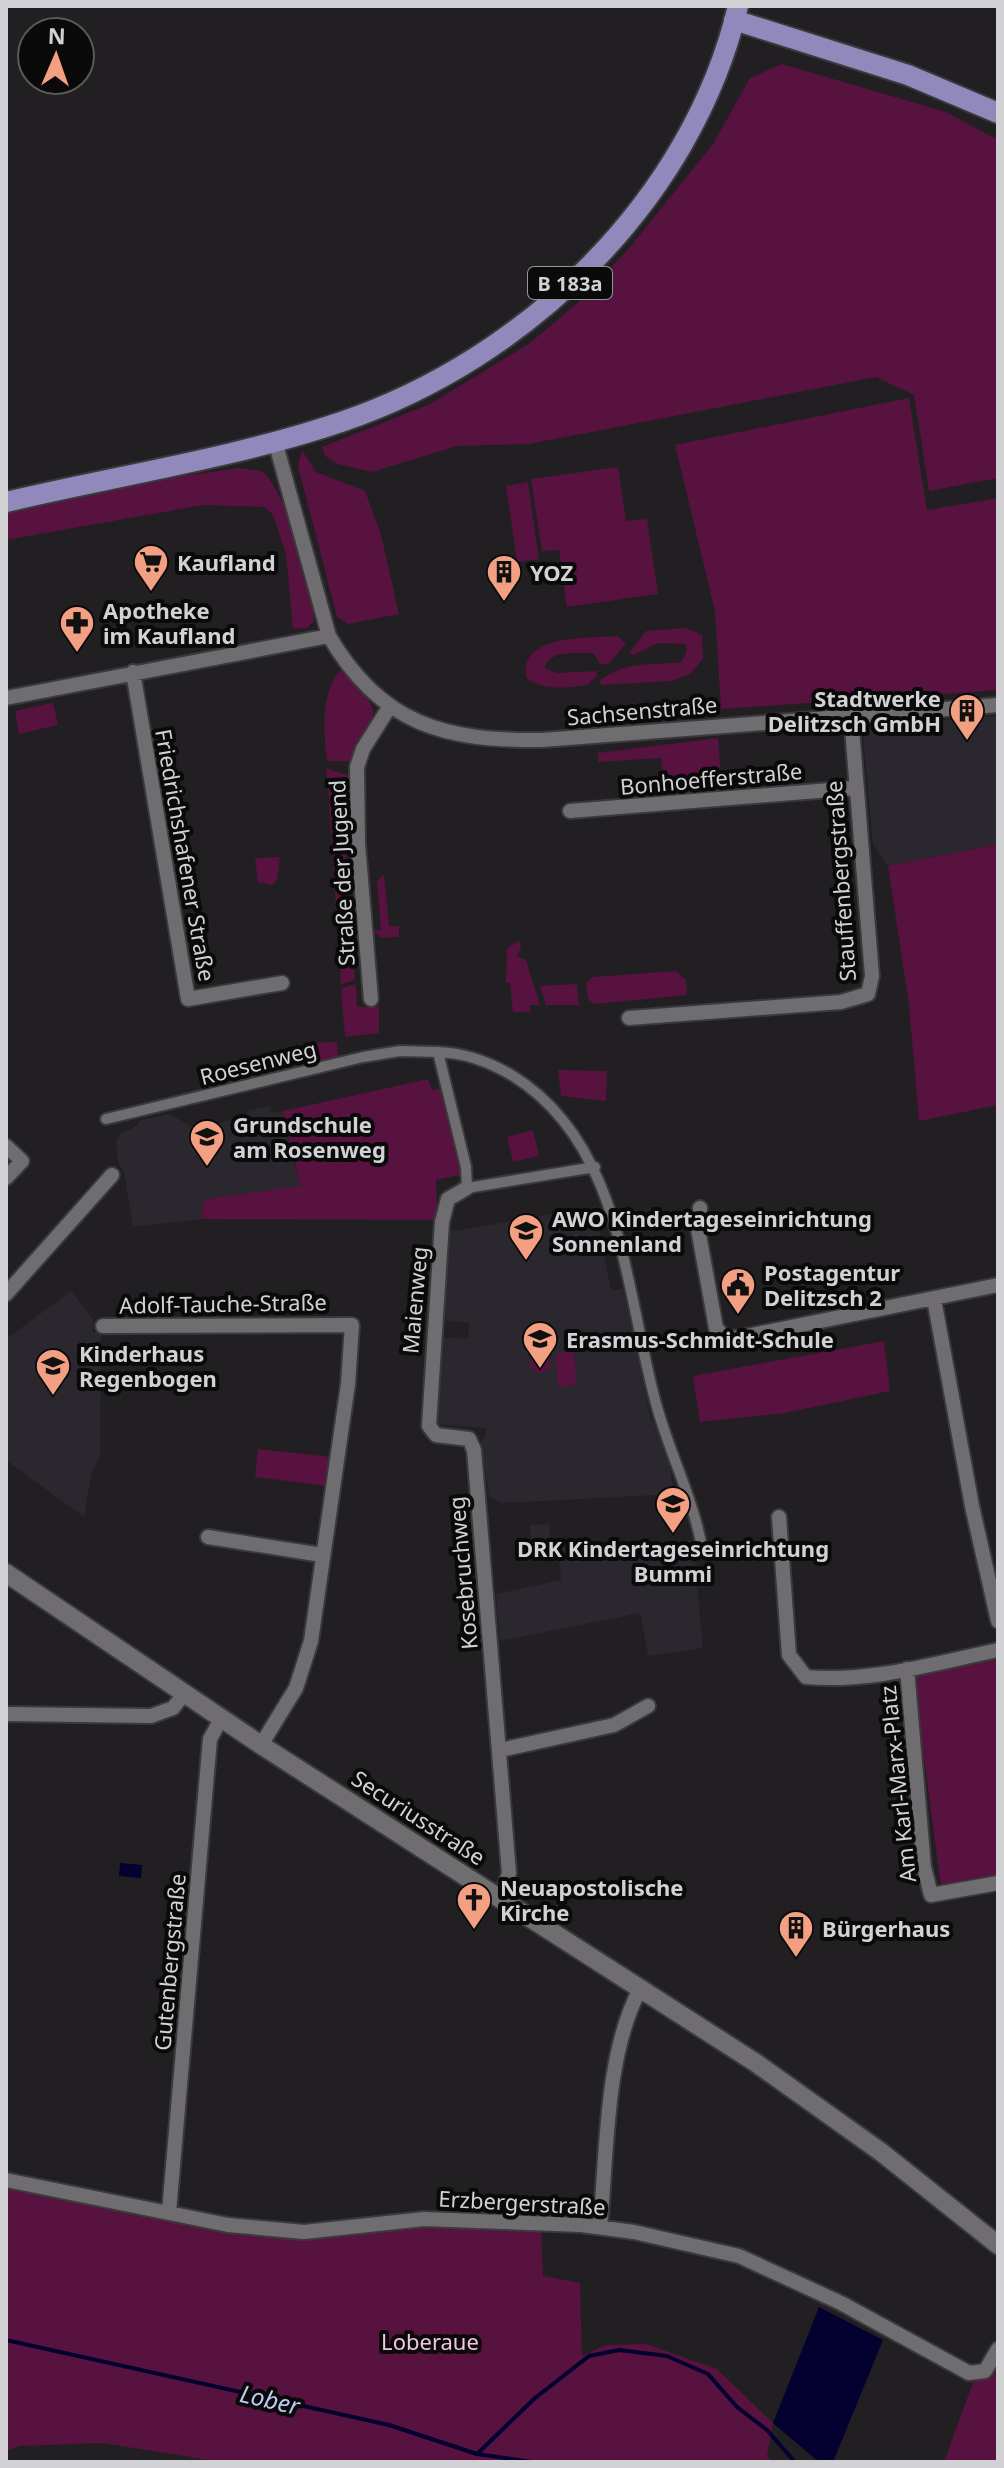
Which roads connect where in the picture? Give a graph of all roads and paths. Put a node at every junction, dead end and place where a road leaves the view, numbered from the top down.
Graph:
1 (736, 13) edge
2 (998, 113) edge
3 (275, 441) junction
4 (6, 502) edge
5 (329, 636) junction
6 (133, 672) junction
7 (6, 698) edge
8 (998, 705) edge
9 (390, 706) junction
10 (851, 716) junction
11 (855, 788) junction
12 (570, 811) dead end
13 (282, 983) dead end
14 (371, 999) dead end
15 (629, 1018) dead end
16 (438, 1052) junction
17 (106, 1119) dead end
18 (6, 1146) edge
19 (595, 1167) junction
20 (112, 1175) dead end
21 (6, 1178) edge
22 (467, 1188) junction
23 (700, 1208) dead end
24 (998, 1285) edge
25 (6, 1294) edge
26 (934, 1299) junction
27 (103, 1326) dead end
28 (429, 1426) joint
29 (779, 1517) dead end
30 (208, 1537) dead end
31 (703, 1553) dead end
32 (322, 1555) junction
33 (6, 1573) edge
34 (998, 1621) edge
35 (998, 1650) edge
36 (907, 1669) junction
37 (184, 1694) junction
38 (648, 1706) dead end
39 (6, 1714) edge
40 (221, 1719) junction
41 (261, 1745) junction
42 (500, 1750) junction
43 (998, 1883) edge
44 (501, 1899) junction
45 (640, 1989) junction
46 (6, 2180) edge
47 (169, 2212) junction
48 (600, 2227) junction
49 (998, 2245) edge
50 (998, 2349) edge

1 - 2 main road, B 183a
1 - 3 main road, B 183a
3 - 4 main road, B 183a
3 - 5 street, Sachsenstraße
5 - 6 street
5 - 9 street, Sachsenstraße
6 - 7 street
6 - 13 street, Friedrichshafener Straße
8 - 10 street, Sachsenstraße
9 - 10 street, Sachsenstraße
9 - 14 street, Straße der Jugend
10 - 11 street, Stauffenbergstraße
11 - 12 street, Bonhoefferstraße
11 - 15 street, Stauffenbergstraße
16 - 17 street, Roesenweg
16 - 19 street, Roesenweg
16 - 22 street
18 - 21 street
19 - 22 street
19 - 31 street, Roesenweg
20 - 25 street
22 - 28 street, Maienweg
23 - 26 street
24 - 26 street
26 - 34 street
27 - 32 street, Adolf-Tauche-Straße
28 - 42 street, Kosebruchweg
29 - 36 street
30 - 32 street
32 - 41 street, Adolf-Tauche-Straße
33 - 37 street, Securiusstraße
35 - 36 street
36 - 43 street, Am Karl-Marx-Platz
37 - 39 street
37 - 40 street, Securiusstraße
38 - 42 street
40 - 41 street, Securiusstraße
40 - 47 street, Gutenbergstraße
41 - 44 street, Securiusstraße
42 - 44 street, Kosebruchweg
44 - 45 street, Securiusstraße
45 - 48 street
45 - 49 street, Securiusstraße
46 - 47 street, Erzbergerstraße
47 - 48 street, Erzbergerstraße
48 - 50 street, Erzbergerstraße

